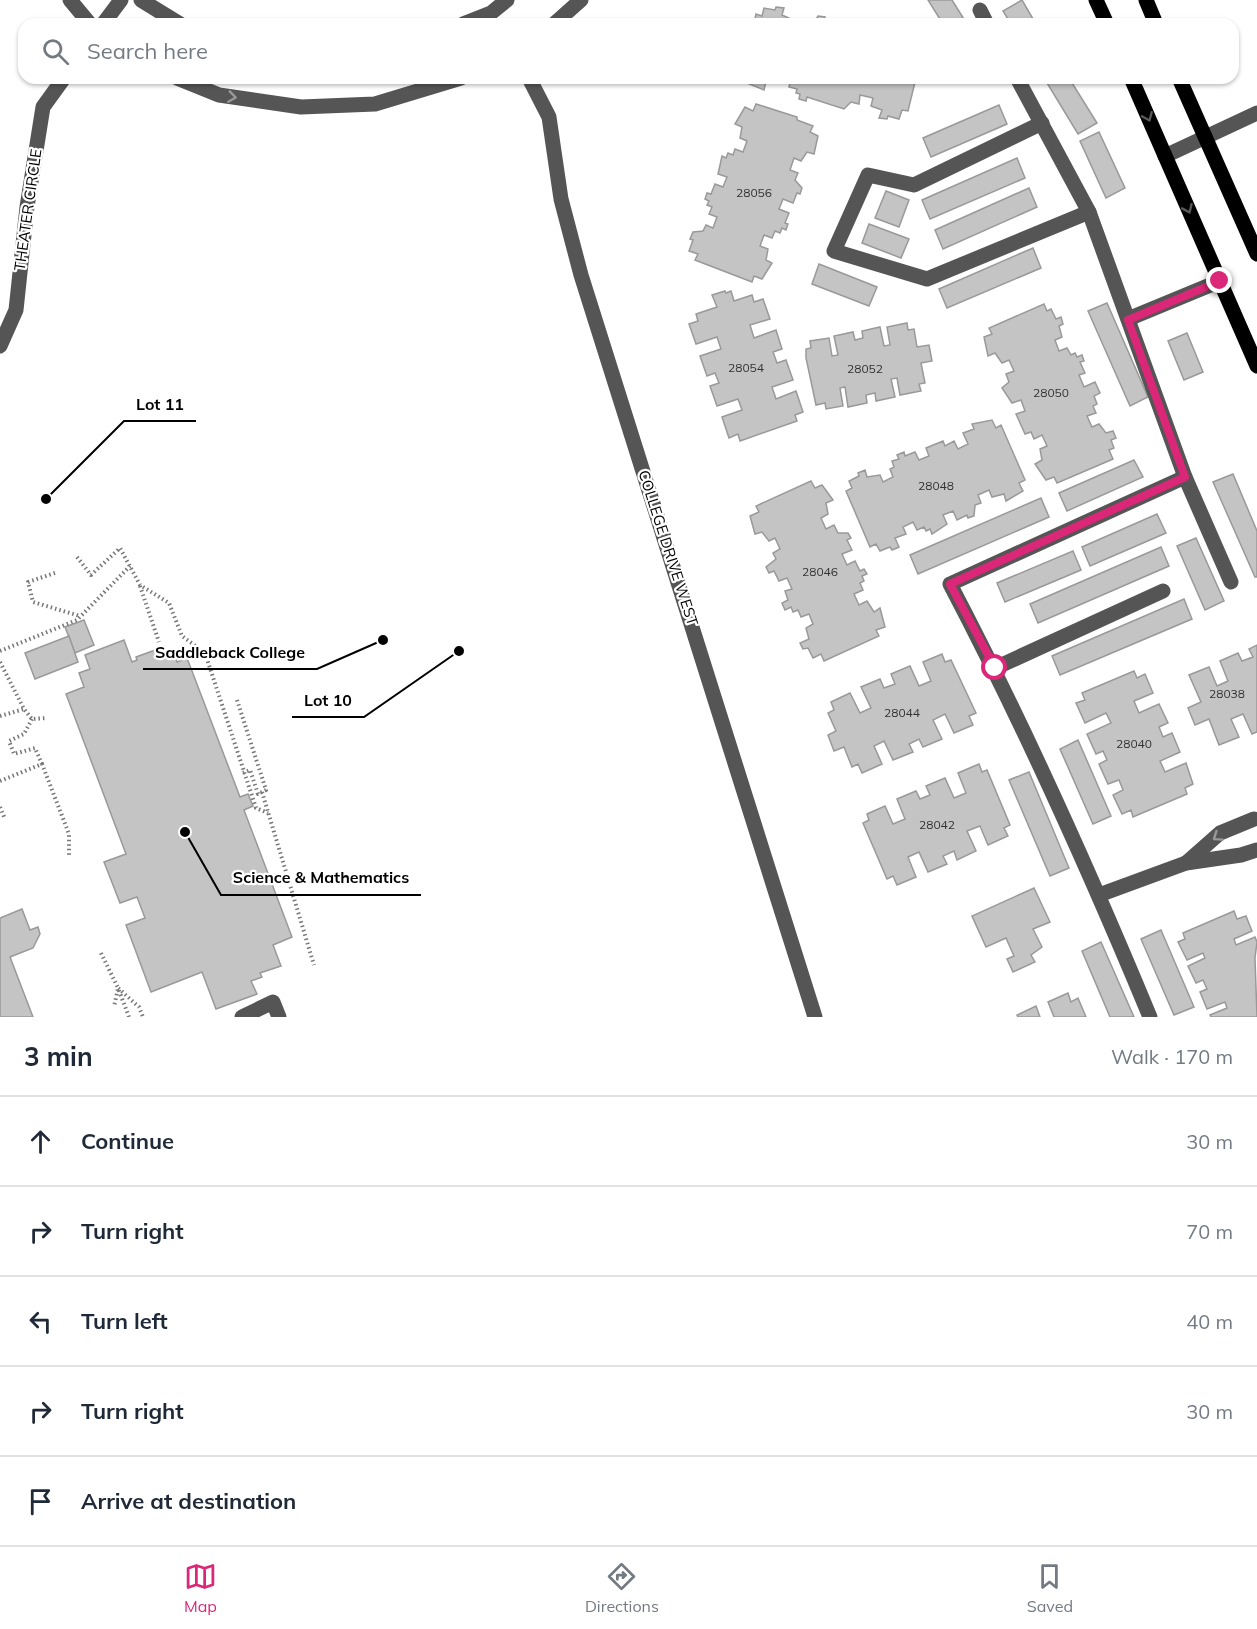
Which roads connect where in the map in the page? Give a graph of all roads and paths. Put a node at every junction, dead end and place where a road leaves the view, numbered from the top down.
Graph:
1 (70, 0) edge
2 (121, 0) edge
3 (141, 0) edge
4 (507, 0) edge
5 (581, 0) edge
6 (1096, 0) edge
7 (1146, 0) edge
8 (980, 10) dead end
9 (85, 18) edge
10 (108, 18) edge
11 (170, 18) edge
12 (494, 18) edge
13 (561, 18) edge
14 (984, 18) edge
15 (1104, 18) edge
16 (1154, 18) edge
17 (60, 84) edge
18 (192, 84) edge
19 (441, 84) edge
20 (532, 84) edge
21 (1020, 84) edge
22 (1134, 84) edge
23 (1182, 84) edge
24 (1257, 113) edge
25 (1042, 123) junction
26 (1205, 137) junction
27 (1165, 156) junction
28 (1089, 212) junction
29 (1257, 255) edge
30 (1220, 281) junction
31 (1128, 320) junction
32 (0, 346) edge
33 (1257, 366) edge
34 (1185, 477) junction
35 (77, 557) dead end
36 (130, 566) junction
37 (55, 573) dead end
38 (1231, 582) dead end
39 (140, 585) junction
40 (1163, 591) dead end
41 (80, 616) junction
42 (159, 642) dead end
43 (0, 651) edge
44 (0, 662) edge
45 (995, 668) junction
46 (237, 700) dead end
47 (24, 709) junction
48 (0, 716) edge
49 (47, 718) dead end
50 (32, 719) junction
51 (42, 764) junction
52 (243, 773) junction
53 (0, 781) edge
54 (262, 792) junction
55 (0, 807) edge
56 (268, 813) junction
57 (5, 819) dead end
58 (1256, 820) edge
59 (1257, 850) edge
60 (69, 857) dead end
61 (1186, 863) junction
62 (1099, 895) junction
63 (101, 953) dead end
64 (314, 965) dead end
65 (118, 988) junction
66 (114, 1007) dead end
67 (129, 1017) edge
68 (143, 1017) edge
69 (242, 1017) edge
70 (279, 1017) edge
71 (815, 1017) edge
72 (1150, 1017) edge

1 - 9 street
2 - 10 street
3 - 11 street
4 - 12 street
5 - 13 street
6 - 15 main road
7 - 16 main road
8 - 14 street
17 - 32 street, THEATER CIRCLE
18 -> 19 street
20 - 71 street, COLLEGE DRIVE WEST
21 - 25 street
22 -> 27 main road
23 - 26 main road
24 - 26 street
25 - 28 street
25 - 28 street
26 - 27 street
26 - 29 main road
27 -> 30 main road
28 - 31 street
30 - 31 street
30 - 33 main road
31 - 34 street
34 - 38 street
34 - 45 street
35 - 36 path
36 - 39 path
36 - 41 path
37 - 41 path
39 - 42 path
39 - 52 path
40 - 45 street
41 - 43 path
44 - 47 path
45 - 62 street
46 - 54 path
47 - 48 path
47 - 50 path
49 - 50 path
50 - 51 path
51 - 53 path
51 - 60 path
52 - 54 path
52 - 56 path
54 - 56 path
55 - 57 path
56 - 64 path
58 -> 61 street
59 - 61 street
61 - 62 street
62 - 72 street
63 - 65 path
65 - 66 path
65 - 67 path
65 - 68 path
69 - 70 street

